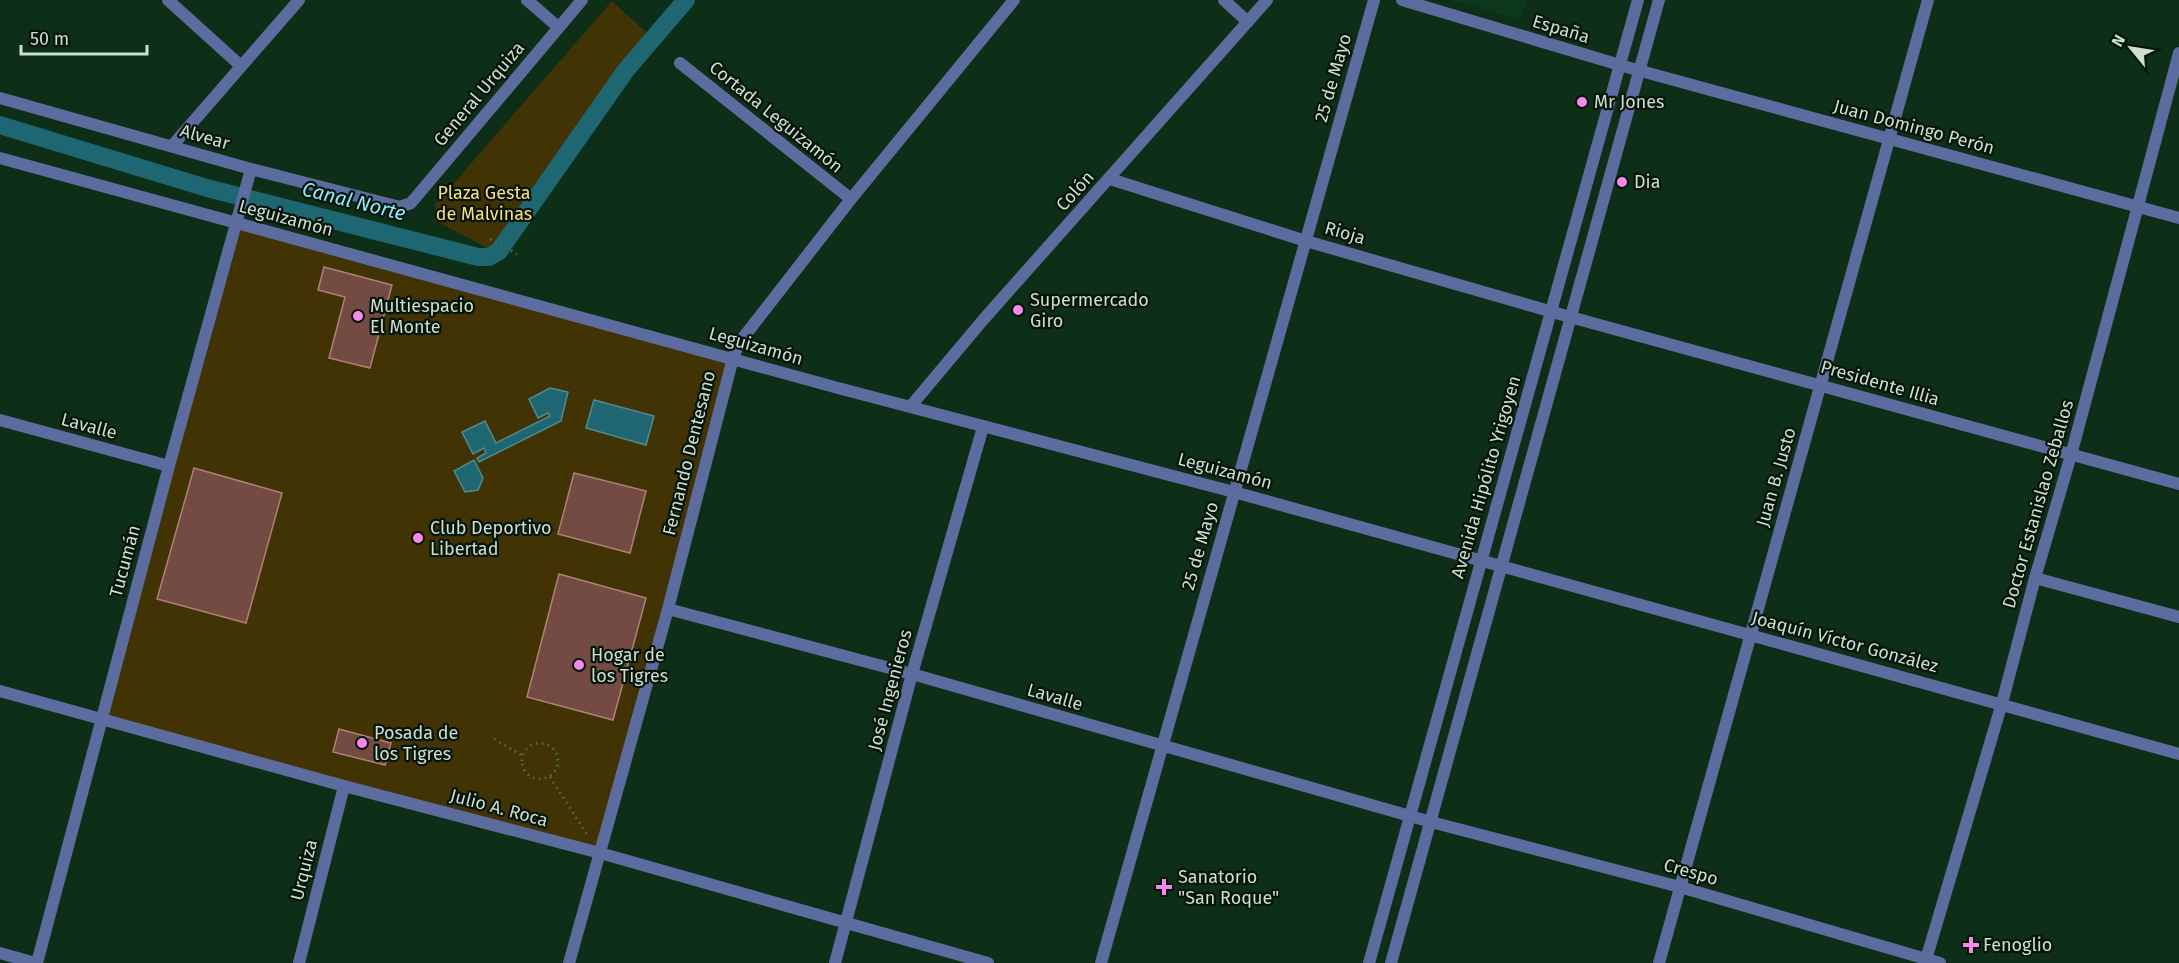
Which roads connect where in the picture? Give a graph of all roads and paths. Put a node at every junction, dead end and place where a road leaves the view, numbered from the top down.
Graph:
1 (168, 0) edge
2 (299, 0) edge
3 (527, 0) edge
4 (582, 0) edge
5 (1014, 0) edge
6 (1224, 0) edge
7 (1268, 0) edge
8 (1374, 0) edge
9 (1402, 0) edge
10 (1638, 0) edge
11 (1659, 0) edge
12 (1928, 0) edge
13 (1248, 22) junction
14 (558, 27) junction
15 (2179, 53) edge
16 (680, 63) dead end
17 (1620, 65) junction
18 (241, 66) junction
19 (1640, 71) junction
20 (0, 98) edge
21 (1888, 139) junction
22 (172, 146) junction
23 (0, 158) edge
24 (251, 169) junction
25 (1110, 179) junction
26 (851, 199) junction
27 (400, 207) joint
28 (2139, 207) junction
29 (2179, 218) edge
30 (235, 223) junction
31 (490, 239) dead end
32 (1306, 241) junction
33 (517, 254) dead end
34 (1551, 311) junction
35 (1571, 317) junction
36 (733, 358) junction
37 (1821, 385) junction
38 (910, 406) junction
39 (0, 420) edge
40 (983, 427) junction
41 (2071, 454) junction
42 (169, 466) junction
43 (2179, 484) edge
44 (1234, 492) junction
45 (1481, 562) junction
46 (1502, 567) junction
47 (2035, 578) junction
48 (668, 609) junction
49 (2179, 617) edge
50 (1750, 634) junction
51 (912, 674) junction
52 (0, 691) edge
53 (2002, 704) junction
54 (102, 719) junction
55 (494, 739) dead end
56 (1162, 746) junction
57 (2179, 754) edge
58 (523, 756) junction
59 (550, 777) junction
60 (344, 786) junction
61 (1410, 816) junction
62 (1431, 822) junction
63 (600, 853) junction
64 (1680, 887) junction
65 (845, 923) junction
66 (0, 953) edge
67 (1925, 961) edge
68 (36, 963) edge
69 (299, 963) edge
70 (569, 963) edge
71 (834, 963) edge
72 (988, 963) edge
73 (1101, 963) edge
74 (1369, 963) edge
75 (1391, 963) edge
76 (1659, 963) edge
77 (1940, 963) edge

1 - 18 street
2 - 18 street
3 - 14 street
4 - 14 street, General Urquiza
5 - 26 street, Fernando Dentesano
6 - 13 street
7 - 13 street, Colón
8 - 32 street, 25 de Mayo
9 - 17 street, España
10 - 17 street, Avenida Hipólito Yrigoyen
11 - 19 street
12 - 21 street, Juan B. Justo
13 - 25 street, Colón
14 - 27 street, General Urquiza
15 - 28 street, Doctor Estanislao Zeballos
16 - 26 street, Cortada Leguizamón
17 - 19 street, España
17 - 34 street, Avenida Hipólito Yrigoyen
18 - 22 street
19 - 21 street, Juan Domingo Perón
19 - 35 street
20 - 22 street, Alvear
21 - 28 street, Juan Domingo Perón
21 - 37 street, Juan B. Justo
22 - 24 street, Alvear
23 - 30 street, Leguizamón
24 - 27 street, Alvear
24 - 30 street, Tucumán
25 - 32 street, Rioja
25 - 38 street, Colón
26 - 36 street, Fernando Dentesano
28 - 29 street, Juan Domingo Perón
28 - 41 street, Doctor Estanislao Zeballos
30 - 36 street, Leguizamón
30 - 42 street, Tucumán
31 - 33 path
32 - 34 street, Rioja
32 - 44 street, 25 de Mayo
34 - 35 street, Rioja
34 - 45 street, Avenida Hipólito Yrigoyen
35 - 37 street, Presidente Illia
35 - 46 street
36 - 38 street, Leguizamón
36 - 48 street, Fernando Dentesano
37 - 41 street, Presidente Illia
37 - 50 street, Juan B. Justo
38 - 40 street, Leguizamón
39 - 42 street, Lavalle
40 - 44 street, Leguizamón
40 - 51 street, José Ingenieros
41 - 43 street, Presidente Illia
41 - 47 street, Doctor Estanislao Zeballos
42 - 54 street, Tucumán
44 - 45 street, Leguizamón
44 - 56 street, 25 de Mayo
45 - 46 street, Leguizamón
45 - 61 street, Avenida Hipólito Yrigoyen
46 - 50 street, Joaquín Víctor González
46 - 62 street
47 - 49 street
47 - 53 street, Doctor Estanislao Zeballos
48 - 51 street, Lavalle
48 - 63 street, Fernando Dentesano
50 - 53 street, Joaquín Víctor González
50 - 64 street, Juan B. Justo
51 - 56 street, Lavalle
51 - 65 street, José Ingenieros
52 - 54 street, Julio A. Roca
53 - 57 street, Joaquín Víctor González
53 - 67 street, Doctor Estanislao Zeballos
54 - 60 street, Julio A. Roca
54 - 68 street, Tucumán
55 - 58 path
56 - 61 street, Lavalle
56 - 73 street, 25 de Mayo
58 - 59 path
58 - 59 path
59 - 63 path
60 - 63 street, Julio A. Roca
60 - 69 street, Urquiza
61 - 62 street, Lavalle
61 - 74 street, Avenida Hipólito Yrigoyen
62 - 64 street, Crespo
62 - 75 street
63 - 65 street, Julio A. Roca
63 - 70 street, Fernando Dentesano
64 - 67 street, Crespo
64 - 76 street, Juan B. Justo
65 - 71 street, José Ingenieros
65 - 72 street, Julio A. Roca
66 - 68 street
67 - 77 street, Crespo

